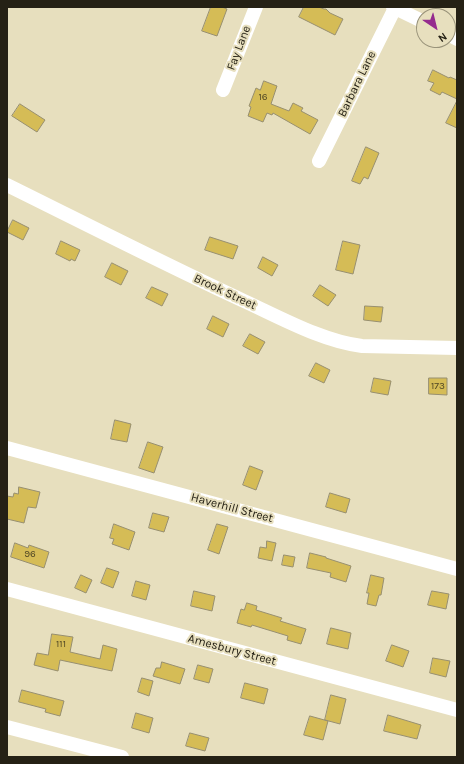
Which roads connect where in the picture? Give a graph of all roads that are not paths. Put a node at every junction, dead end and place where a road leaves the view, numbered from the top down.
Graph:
1 (256, 7) edge
2 (394, 7) edge
3 (416, 18) edge
4 (223, 90) dead end
5 (319, 160) dead end
6 (7, 185) edge
7 (457, 348) edge
8 (7, 448) edge
9 (457, 569) edge
10 (7, 589) edge
11 (457, 710) edge
12 (7, 727) edge
13 (122, 757) edge

1 - 4 street, Fay Lane
2 - 3 street
2 - 5 street, Barbara Lane
6 - 7 street, Brook Street
8 - 9 street, Haverhill Street
10 - 11 street, Amesbury Street
12 - 13 street

